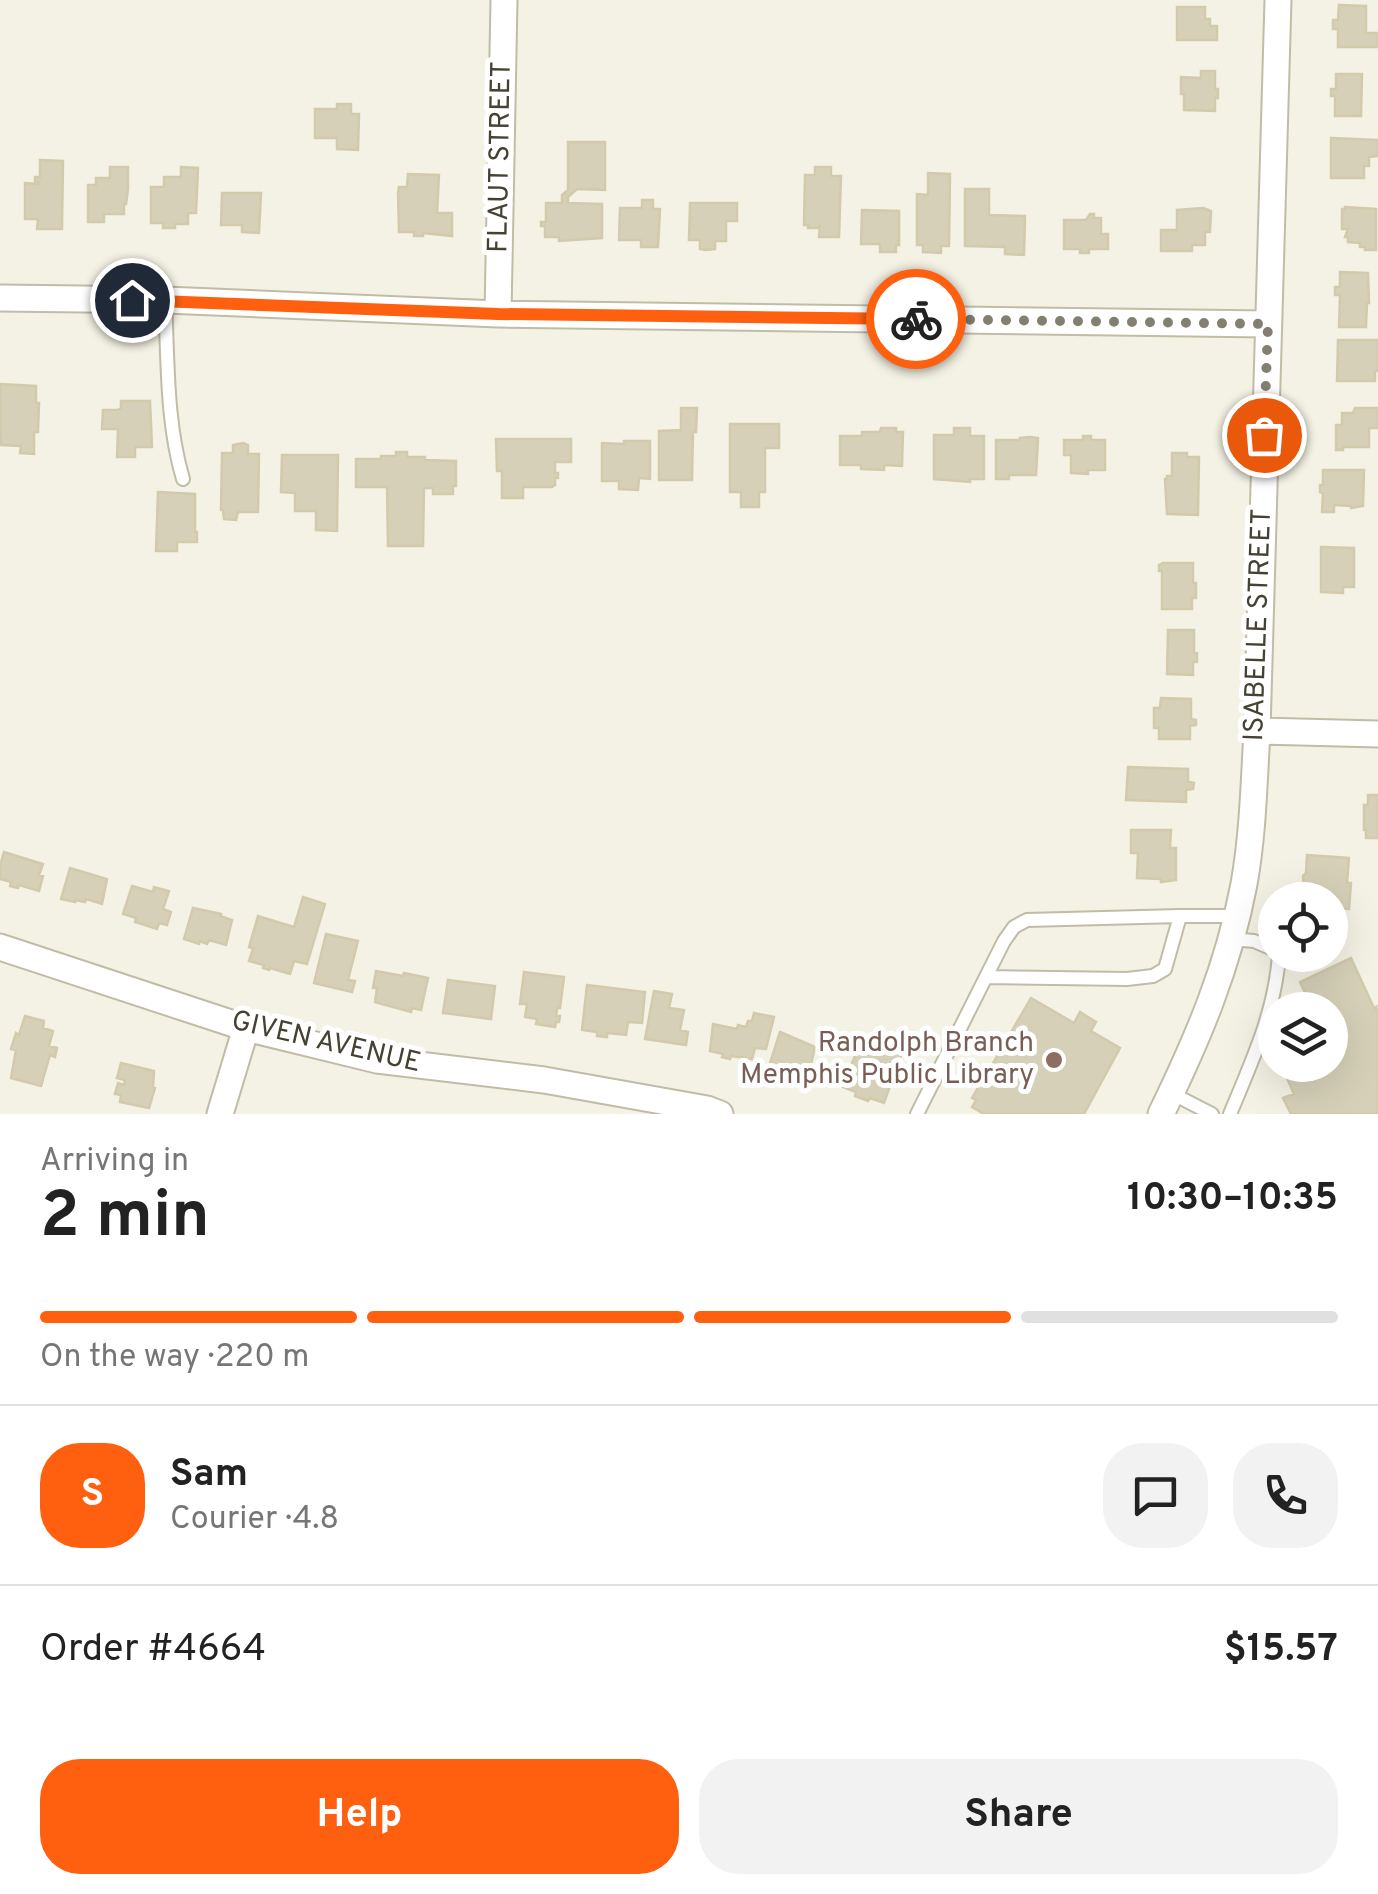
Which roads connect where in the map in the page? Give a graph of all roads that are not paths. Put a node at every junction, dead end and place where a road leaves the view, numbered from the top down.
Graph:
1 (504, 0) edge
2 (1278, 0) edge
3 (0, 298) edge
4 (165, 300) junction
5 (498, 314) junction
6 (1268, 324) junction
7 (183, 479) dead end
8 (1256, 731) junction
9 (1378, 734) edge
10 (1180, 916) junction
11 (1234, 928) junction
12 (1258, 944) edge
13 (0, 947) edge
14 (1277, 972) edge
15 (986, 977) junction
16 (246, 1028) junction
17 (1166, 1103) edge
18 (220, 1114) edge
19 (720, 1114) edge
20 (917, 1114) edge
21 (1212, 1114) edge
22 (1230, 1114) edge

1 - 5 street, FLAUT STREET
2 - 6 street, ISABELLE STREET
3 - 4 street
4 - 5 street
4 - 7 lane
5 - 6 street
6 - 8 street, ISABELLE STREET
8 - 9 street
8 - 11 street, ISABELLE STREET
10 - 11 lane
10 - 15 lane
10 - 15 lane
11 - 12 lane
11 - 17 street, ISABELLE STREET
13 - 16 street, GIVEN AVENUE
14 - 22 lane
15 - 20 lane
16 - 18 street
16 - 19 street, GIVEN AVENUE
17 - 21 lane

